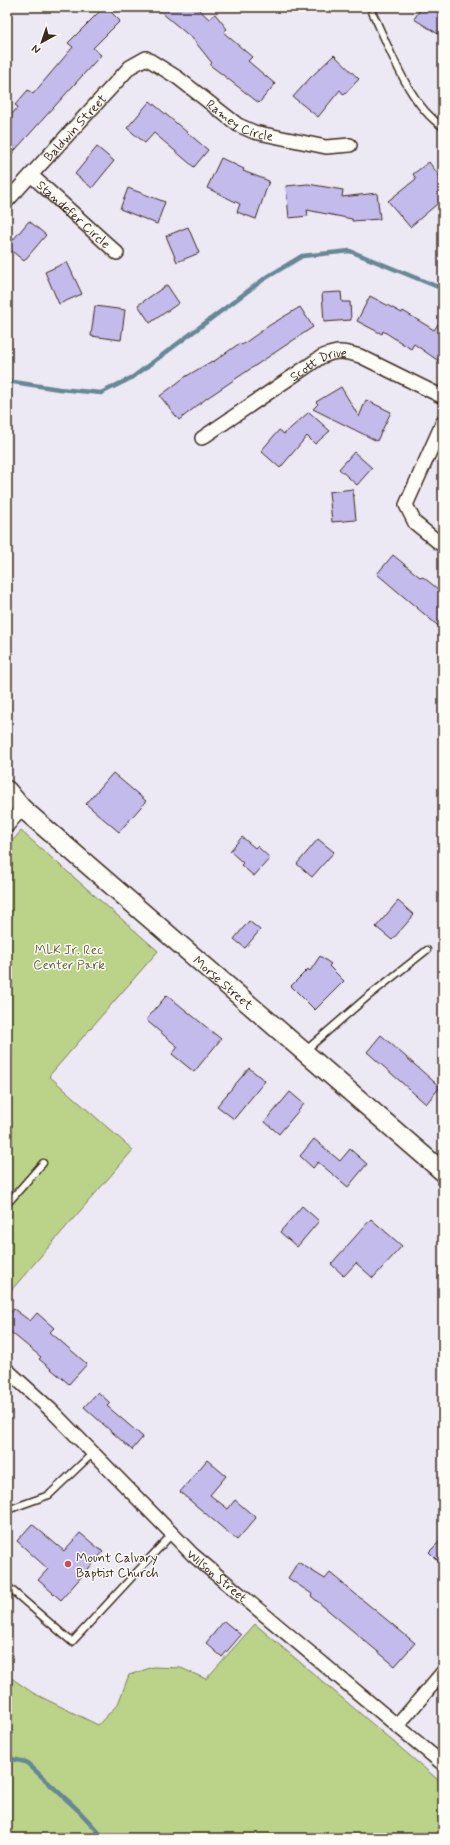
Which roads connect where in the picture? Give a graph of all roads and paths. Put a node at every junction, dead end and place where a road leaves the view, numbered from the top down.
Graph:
1 (372, 12) dead end
2 (146, 58) joint
3 (443, 127) edge
4 (350, 145) dead end
5 (31, 175) junction
6 (7, 201) edge
7 (117, 253) dead end
8 (443, 397) edge
9 (443, 422) edge
10 (202, 438) dead end
11 (443, 546) edge
12 (7, 790) edge
13 (22, 808) junction
14 (7, 826) edge
15 (427, 950) dead end
16 (304, 1052) junction
17 (43, 1163) dead end
18 (443, 1172) edge
19 (7, 1204) edge
20 (7, 1370) edge
21 (93, 1453) junction
22 (7, 1512) edge
23 (172, 1534) junction
24 (7, 1586) edge
25 (443, 1672) edge
26 (397, 1726) junction
27 (443, 1764) edge

1 - 3 lane
2 - 4 street, Ramey Circle
2 - 5 street, Baldwin Street
5 - 6 street, Baldwin Street
5 - 7 street, Standefer Circle
8 - 10 street, Scott Drive
9 - 11 street
12 - 13 street, Morse Street
13 - 14 street
13 - 16 street, Morse Street
15 - 16 lane
16 - 18 street, Morse Street
17 - 19 lane
20 - 21 street, Wilson Street
21 - 22 lane
21 - 23 street, Wilson Street
23 - 24 lane
23 - 26 street, Wilson Street
25 - 26 street
26 - 27 street, Wilson Street

